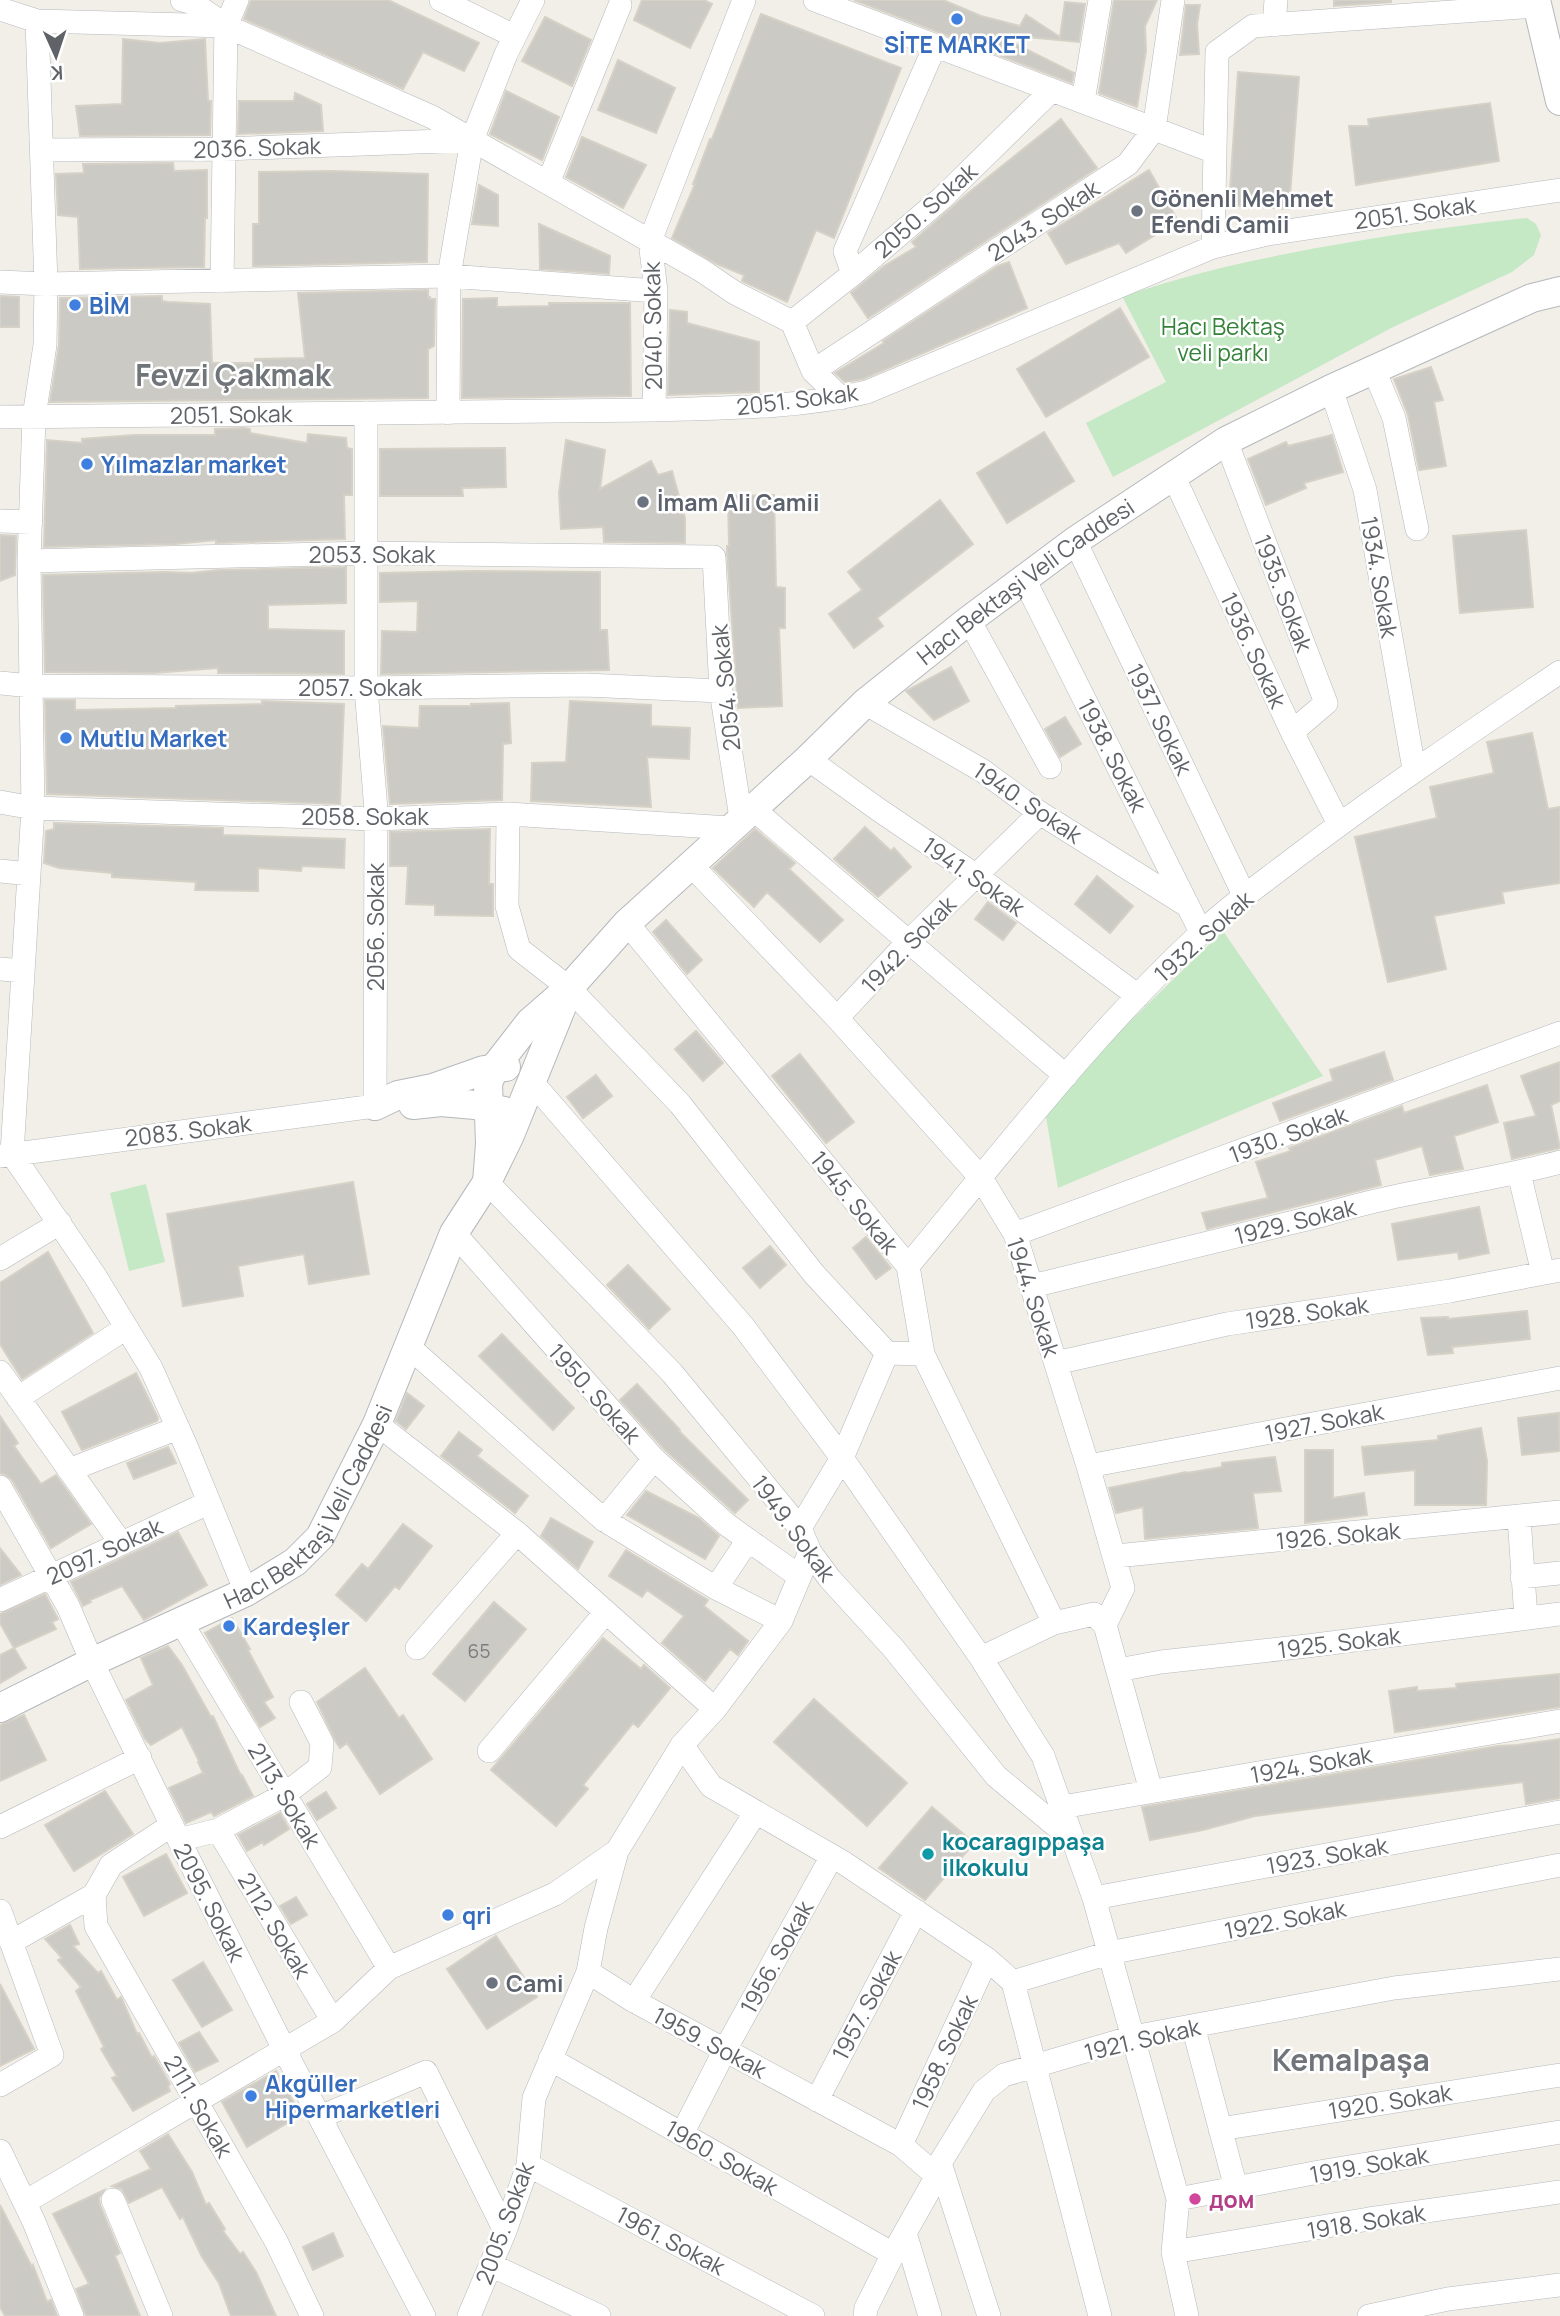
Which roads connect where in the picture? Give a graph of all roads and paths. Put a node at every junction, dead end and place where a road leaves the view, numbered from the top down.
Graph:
1 (182, 0) edge
2 (237, 0) edge
3 (441, 0) edge
4 (533, 0) edge
5 (744, 0) edge
6 (815, 0) edge
7 (1100, 0) edge
8 (1173, 0) edge
9 (1276, 0) edge
10 (1537, 3) edge
11 (620, 5) dead end
12 (1403, 8) edge
13 (0, 9) edge
14 (37, 21) junction
15 (1275, 24) junction
16 (226, 26) junction
17 (514, 36) junction
18 (934, 46) junction
19 (1052, 90) junction
20 (1083, 101) junction
21 (1560, 101) edge
22 (1154, 129) junction
23 (472, 140) junction
24 (223, 149) junction
25 (42, 150) junction
26 (1215, 152) junction
27 (548, 183) junction
28 (1560, 190) edge
29 (650, 241) junction
30 (1213, 247) junction
31 (853, 274) junction
32 (449, 276) junction
33 (222, 281) junction
34 (0, 282) edge
35 (46, 284) junction
36 (656, 291) junction
37 (1560, 291) edge
38 (792, 322) junction
39 (1374, 369) junction
40 (813, 371) junction
41 (1331, 389) junction
42 (841, 398) junction
43 (654, 410) junction
44 (366, 413) junction
45 (448, 413) junction
46 (0, 416) edge
47 (34, 417) junction
48 (1226, 441) junction
49 (1173, 475) junction
50 (0, 521) edge
51 (31, 522) junction
52 (1417, 529) dead end
53 (1075, 541) junction
54 (366, 553) junction
55 (715, 557) joint
56 (29, 561) junction
57 (1024, 579) junction
58 (969, 620) junction
59 (1560, 672) edge
60 (0, 683) edge
61 (31, 686) junction
62 (366, 688) junction
63 (721, 691) junction
64 (865, 703) junction
65 (1292, 732) junction
66 (808, 759) junction
67 (1050, 767) dead end
68 (1415, 769) junction
69 (0, 803) edge
70 (33, 808) junction
71 (1040, 813) junction
72 (508, 814) junction
73 (741, 818) junction
74 (374, 819) junction
75 (1339, 824) junction
76 (690, 864) junction
77 (0, 871) edge
78 (29, 874) junction
79 (975, 875) junction
80 (1245, 897) junction
81 (1188, 906) junction
82 (627, 923) junction
83 (1201, 932) junction
84 (909, 941) junction
85 (0, 969) edge
86 (23, 971) junction
87 (569, 988) junction
88 (1138, 996) junction
89 (837, 1018) junction
90 (1560, 1033) edge
91 (495, 1067) junction
92 (1066, 1076) junction
93 (531, 1081) junction
94 (375, 1106) junction
95 (487, 1107) junction
96 (521, 1107) junction
97 (6, 1155) edge
98 (1560, 1162) edge
99 (1519, 1173) junction
100 (981, 1178) junction
101 (487, 1182) junction
102 (60, 1223) junction
103 (454, 1233) junction
104 (1015, 1234) junction
105 (0, 1259) edge
106 (908, 1266) junction
107 (1552, 1271) edge
108 (1032, 1286) junction
109 (126, 1328) junction
110 (408, 1346) junction
111 (887, 1353) junction
112 (923, 1354) junction
113 (1056, 1363) junction
114 (0, 1372) edge
115 (1560, 1378) edge
116 (18, 1398) junction
117 (377, 1424) junction
118 (178, 1427) junction
119 (842, 1458) junction
120 (654, 1459) junction
121 (1088, 1466) junction
122 (69, 1470) junction
123 (1, 1492) edge
124 (208, 1503) junction
125 (1560, 1512) edge
126 (1519, 1517) junction
127 (604, 1520) junction
128 (800, 1528) junction
129 (517, 1533) junction
130 (748, 1540) junction
131 (121, 1543) junction
132 (810, 1552) junction
133 (1116, 1556) junction
134 (1560, 1573) edge
135 (51, 1576) junction
136 (799, 1576) junction
137 (1522, 1577) junction
138 (716, 1588) junction
139 (246, 1592) junction
140 (0, 1600) edge
141 (606, 1612) junction
142 (1560, 1614) edge
143 (1526, 1618) junction
144 (781, 1621) junction
145 (181, 1622) junction
146 (1054, 1623) junction
147 (1105, 1625) junction
148 (418, 1648) dead end
149 (981, 1658) junction
150 (92, 1662) junction
151 (1118, 1670) junction
152 (301, 1702) dead end
153 (0, 1708) edge
154 (715, 1709) junction
155 (1560, 1721) edge
156 (682, 1745) junction
157 (489, 1751) dead end
158 (140, 1758) junction
159 (1151, 1791) junction
160 (284, 1795) junction
161 (1062, 1807) junction
162 (756, 1812) junction
163 (1560, 1812) edge
164 (0, 1827) edge
165 (218, 1830) junction
166 (175, 1832) junction
167 (1073, 1840) junction
168 (617, 1850) junction
169 (832, 1856) junction
170 (1560, 1865) edge
171 (555, 1894) junction
172 (94, 1895) junction
173 (1094, 1898) junction
174 (0, 1911) edge
175 (916, 1911) junction
176 (596, 1928) junction
177 (11, 1942) junction
178 (1109, 1953) junction
179 (987, 1959) junction
180 (389, 1968) junction
181 (1560, 1969) edge
182 (588, 1972) junction
183 (1013, 1982) junction
184 (634, 2001) junction
185 (333, 2021) junction
186 (1193, 2026) junction
187 (1133, 2037) junction
188 (724, 2050) junction
189 (285, 2051) junction
190 (550, 2059) junction
191 (1035, 2066) junction
192 (1560, 2075) edge
193 (0, 2085) edge
194 (817, 2099) junction
195 (197, 2102) junction
196 (320, 2117) junction
197 (1220, 2129) junction
198 (1560, 2132) edge
199 (682, 2134) junction
200 (901, 2145) junction
201 (0, 2151) edge
202 (528, 2165) junction
203 (938, 2169) junction
204 (1236, 2188) junction
205 (1560, 2192) edge
206 (1178, 2199) junction
207 (113, 2200) dead end
208 (25, 2202) junction
209 (505, 2231) junction
210 (905, 2233) junction
211 (1173, 2252) junction
212 (893, 2254) junction
213 (491, 2265) junction
214 (1560, 2285) edge
215 (863, 2313) edge
216 (72, 2316) edge
217 (161, 2316) edge
218 (312, 2316) edge
219 (424, 2316) edge
220 (469, 2316) edge
221 (599, 2316) edge
222 (813, 2316) edge
223 (930, 2316) edge
224 (989, 2316) edge
225 (1100, 2316) edge
226 (1187, 2316) edge
227 (1369, 2316) edge

1 - 16 street
2 - 16 street
3 - 17 street
4 - 17 street
5 - 29 street
6 - 18 street
7 - 20 street
8 - 22 street, 2043. Sokak
9 - 15 street
10 - 12 street
10 - 21 street
11 - 27 street
12 - 15 street
13 - 14 street
14 - 16 street
14 - 25 street
15 - 26 street
16 - 23 street
16 - 24 street
17 - 23 street
18 - 19 street
18 - 31 street
19 - 20 street
19 - 31 street, 2050. Sokak
20 - 22 street
22 - 26 street
22 - 40 street, 2043. Sokak
23 - 24 street, 2036. Sokak
23 - 27 street
23 - 32 street
24 - 25 street, 2036. Sokak
24 - 33 street
25 - 35 street
26 - 30 street
27 - 29 street
28 - 30 street, 2051. Sokak
29 - 36 street, 2040. Sokak
29 - 38 street
30 - 42 street, 2051. Sokak
31 - 38 street, 2050. Sokak
32 - 33 street
32 - 36 street
32 - 45 street
33 - 35 street
34 - 35 street
35 - 47 street
36 - 43 street, 2040. Sokak
37 - 39 street, Hacı Bektaşi Veli Caddesi
38 - 40 street
39 - 41 street, Hacı Bektaşi Veli Caddesi
39 - 52 street
40 - 42 street
41 - 48 street, Hacı Bektaşi Veli Caddesi
41 - 68 street, 1934. Sokak
42 - 43 street, 2051. Sokak
43 - 45 street, 2051. Sokak
44 - 45 street, 2051. Sokak
44 - 47 street, 2051. Sokak
44 - 54 street, 2056. Sokak
46 - 47 street, 2051. Sokak
47 - 51 street
48 - 49 street, Hacı Bektaşi Veli Caddesi
48 - 65 street, 1935. Sokak
49 - 53 street, Hacı Bektaşi Veli Caddesi
49 - 65 street, 1936. Sokak
50 - 51 street
51 - 56 street
53 - 57 street, Hacı Bektaşi Veli Caddesi
53 - 80 street, 1937. Sokak
54 - 55 street, 2053. Sokak
54 - 56 street, 2053. Sokak
54 - 62 street, 2056. Sokak
55 - 63 street, 2054. Sokak
56 - 61 street
57 - 58 street, Hacı Bektaşi Veli Caddesi
57 - 81 street, 1938. Sokak
58 - 64 street, Hacı Bektaşi Veli Caddesi
58 - 67 street
59 - 68 street, 1932. Sokak
60 - 61 street, 2057. Sokak
61 - 62 street, 2057. Sokak
61 - 70 street
62 - 63 street, 2057. Sokak
62 - 74 street, 2056. Sokak
63 - 73 street, 2054. Sokak
64 - 66 street, Hacı Bektaşi Veli Caddesi
64 - 71 street, 1940. Sokak
65 - 75 street, 1936. Sokak
66 - 73 street, Hacı Bektaşi Veli Caddesi
66 - 79 street, 1941. Sokak
68 - 75 street, 1932. Sokak
69 - 70 street, 2058. Sokak
70 - 74 street, 2058. Sokak
70 - 78 street
71 - 79 street, 1942. Sokak
71 - 81 street, 1940. Sokak
72 - 73 street, 2058. Sokak
72 - 74 street, 2058. Sokak
72 - 87 street
73 - 76 street, Hacı Bektaşi Veli Caddesi
73 - 84 street
74 - 94 street, 2056. Sokak
75 - 80 street, 1932. Sokak
76 - 82 street, Hacı Bektaşi Veli Caddesi
76 - 89 street, 1944. Sokak
77 - 78 street
78 - 86 street
79 - 84 street, 1942. Sokak
79 - 88 street, 1941. Sokak
80 - 83 street, 1932. Sokak
81 - 83 street, 1938. Sokak
82 - 87 street, Hacı Bektaşi Veli Caddesi
82 - 106 street, 1945. Sokak
83 - 88 street, 1932. Sokak
84 - 89 street, 1942. Sokak
84 - 92 street
85 - 86 street
86 - 97 street
87 - 91 street, Hacı Bektaşi Veli Caddesi
87 - 93 street, Hacı Bektaşi Veli Caddesi
87 - 111 street
88 - 92 street, 1932. Sokak
89 - 100 street, 1944. Sokak
90 - 104 street, 1930. Sokak
91 - 93 street
91 - 94 street
91 - 95 street, Hacı Bektaşi Veli Caddesi
92 - 100 street, 1932. Sokak
93 - 96 street, Hacı Bektaşi Veli Caddesi
93 - 119 street
94 - 95 street
94 - 97 street, 2083. Sokak
95 - 96 street
95 - 101 street, Hacı Bektaşi Veli Caddesi
96 - 101 street, Hacı Bektaşi Veli Caddesi
97 - 102 street
98 - 99 street, 1929. Sokak
99 - 107 street
99 - 108 street, 1929. Sokak
100 - 104 street, 1944. Sokak
100 - 106 street, 1932. Sokak
101 - 103 street, Hacı Bektaşi Veli Caddesi
101 - 128 street, 1949. Sokak
102 - 105 street
102 - 109 street
103 - 110 street, Hacı Bektaşi Veli Caddesi
103 - 120 street, 1950. Sokak
104 - 108 street, 1944. Sokak
106 - 112 street, 1945. Sokak
107 - 113 street, 1928. Sokak
108 - 113 street, 1944. Sokak
109 - 116 street
109 - 118 street
110 - 117 street, Hacı Bektaşi Veli Caddesi
110 - 127 street
111 - 112 street
111 - 119 street
112 - 146 street, 1945. Sokak
113 - 121 street, 1944. Sokak
114 - 116 street
115 - 121 street, 1927. Sokak
116 - 122 street
117 - 129 street
117 - 139 street, Hacı Bektaşi Veli Caddesi
118 - 122 street
118 - 124 street
119 - 128 street
119 - 149 street
120 - 127 street
120 - 130 street, 1950. Sokak
121 - 133 street, 1944. Sokak
122 - 131 street
123 - 135 street, 2095. Sokak
124 - 131 street, 2097. Sokak
124 - 139 street
125 - 126 street, 1926. Sokak
126 - 133 street, 1926. Sokak
126 - 137 street
127 - 138 street
128 - 132 street, 1949. Sokak
129 - 141 street
129 - 148 street
130 - 136 street, 1950. Sokak
130 - 138 street
131 - 135 street, 2097. Sokak
132 - 136 street
132 - 167 street, 1949. Sokak
133 - 147 street, 1944. Sokak
134 - 137 street
135 - 140 street, 2097. Sokak
135 - 150 street, 2095. Sokak
136 - 144 street
137 - 143 street
138 - 144 street
139 - 145 street, Hacı Bektaşi Veli Caddesi
141 - 154 street
141 - 157 street
142 - 143 street, 1925. Sokak
143 - 151 street, 1925. Sokak
144 - 154 street
145 - 150 street, Hacı Bektaşi Veli Caddesi
145 - 160 street, 2113. Sokak
146 - 147 street
146 - 149 street
147 - 151 street
149 - 161 street
150 - 153 street, Hacı Bektaşi Veli Caddesi
150 - 158 street, 2095. Sokak
151 - 159 street
152 - 160 street
154 - 156 street
155 - 159 street, 1924. Sokak
156 - 162 street
156 - 168 street
158 - 164 street
158 - 166 street, 2095. Sokak
159 - 161 street, 1924. Sokak
160 - 165 street
160 - 180 street, 2113. Sokak
161 - 167 street
162 - 169 street
162 - 184 street
163 - 173 street, 1923. Sokak
165 - 166 street
165 - 185 street, 2112. Sokak
166 - 172 street
166 - 189 street, 2095. Sokak
167 - 173 street
168 - 171 street
168 - 176 street
169 - 175 street
169 - 188 street, 1956. Sokak
170 - 178 street, 1922. Sokak
171 - 176 street
171 - 180 street
172 - 177 street
172 - 195 street, 2111. Sokak
173 - 178 street
174 - 177 street
175 - 179 street
175 - 194 street, 1957. Sokak
176 - 182 street
177 - 193 street
178 - 183 street, 1922. Sokak
178 - 187 street
179 - 183 street
179 - 200 street, 1958. Sokak
180 - 185 street
181 - 186 street, 1921. Sokak
182 - 184 street, 1959. Sokak
182 - 190 street, 2005. Sokak
183 - 191 street
184 - 188 street, 1959. Sokak
185 - 189 street
186 - 187 street, 1921. Sokak
186 - 197 street
187 - 191 street, 1921. Sokak
187 - 206 street
188 - 194 street, 1959. Sokak
188 - 199 street, 1956. Sokak
189 - 195 street
189 - 196 street, 2095. Sokak
190 - 199 street, 1960. Sokak
190 - 202 street, 2005. Sokak
191 - 203 street, 1921. Sokak
191 - 225 street
192 - 197 street, 1920. Sokak
194 - 200 street, 1959. Sokak
195 - 208 street
195 - 218 street, 2111. Sokak
196 - 209 street
196 - 219 street, 2095. Sokak
197 - 204 street
198 - 204 street, 1919. Sokak
199 - 212 street, 1960. Sokak
200 - 203 street, 1959. Sokak
201 - 208 street
202 - 209 street, 2005. Sokak
202 - 222 street, 1961. Sokak
203 - 210 street, 1921. Sokak
203 - 224 street
204 - 206 street, 1919. Sokak
205 - 211 street, 1918. Sokak
206 - 211 street
207 - 217 street
208 - 216 street
209 - 213 street, 2005. Sokak
210 - 212 street, 1921. Sokak
210 - 223 street
211 - 226 street
212 - 215 street, 1921. Sokak
213 - 220 street, 2005. Sokak
213 - 221 street
214 - 227 street

